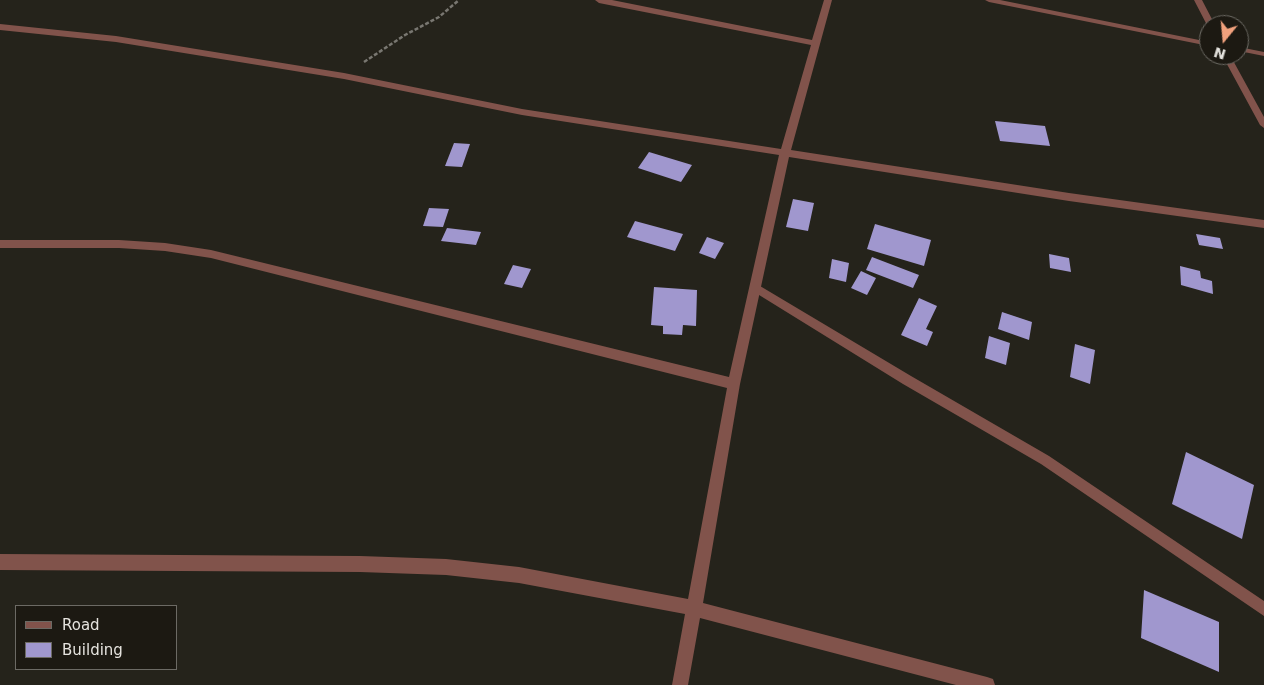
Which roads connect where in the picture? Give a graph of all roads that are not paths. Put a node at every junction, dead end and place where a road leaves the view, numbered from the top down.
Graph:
1 (599, 0) edge
2 (828, 0) edge
3 (989, 0) edge
4 (1198, 0) edge
5 (1206, 15) edge
6 (0, 27) edge
7 (1199, 42) edge
8 (816, 43) junction
9 (1249, 52) edge
10 (1264, 54) edge
11 (1232, 65) edge
12 (1264, 124) edge
13 (785, 153) junction
14 (1264, 224) edge
15 (0, 244) edge
16 (755, 286) junction
17 (734, 384) junction
18 (0, 562) edge
19 (693, 608) junction
20 (1264, 609) edge
21 (680, 685) edge
22 (987, 685) edge

1 - 8 street
2 - 8 street
3 - 7 lane
4 - 5 lane
6 - 13 street
8 - 13 street
9 - 10 lane
11 - 12 lane
13 - 14 street
13 - 16 street
15 - 17 street
16 - 17 street
16 - 20 lane
17 - 19 street
18 - 19 street
19 - 21 street
19 - 22 street

